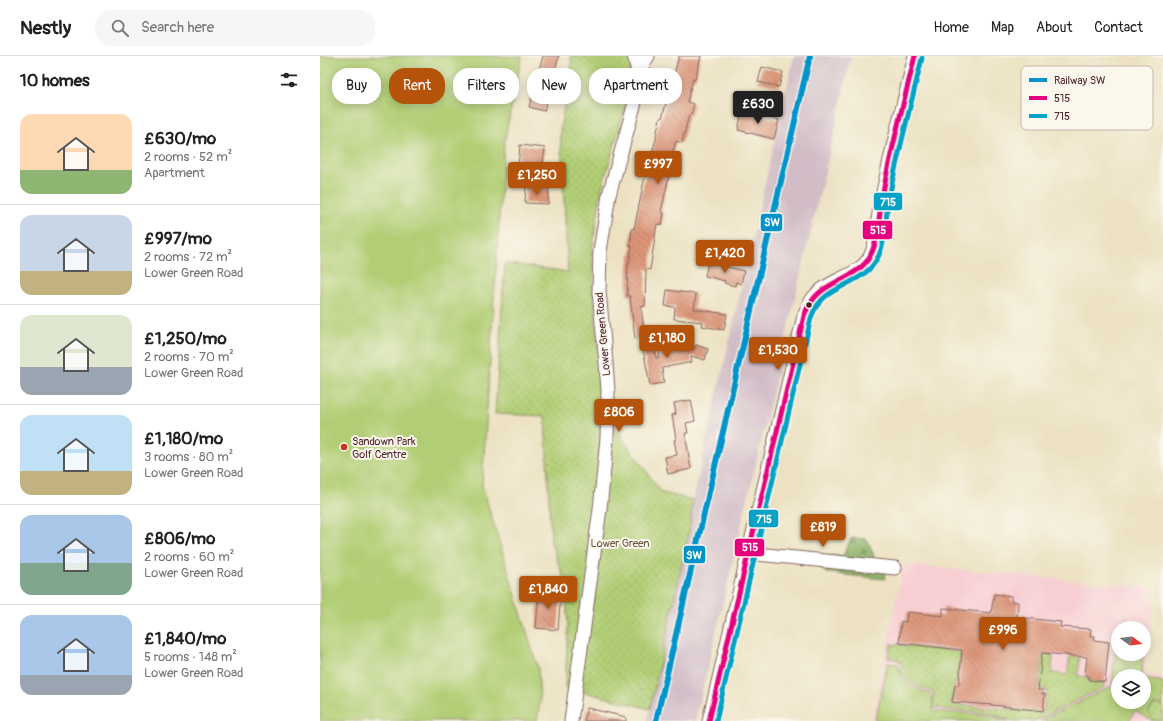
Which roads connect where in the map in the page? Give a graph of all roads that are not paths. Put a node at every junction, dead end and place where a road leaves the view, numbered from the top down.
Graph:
1 (634, 56) edge
2 (648, 56) edge
3 (915, 56) edge
4 (637, 68) edge
5 (640, 68) edge
6 (634, 104) edge
7 (748, 553) junction
8 (896, 568) dead end
9 (571, 721) edge
10 (709, 721) edge

1 - 4 street
2 - 5 street
3 - 7 street
6 - 9 street, Lower Green Road
7 - 8 street
7 - 10 street

